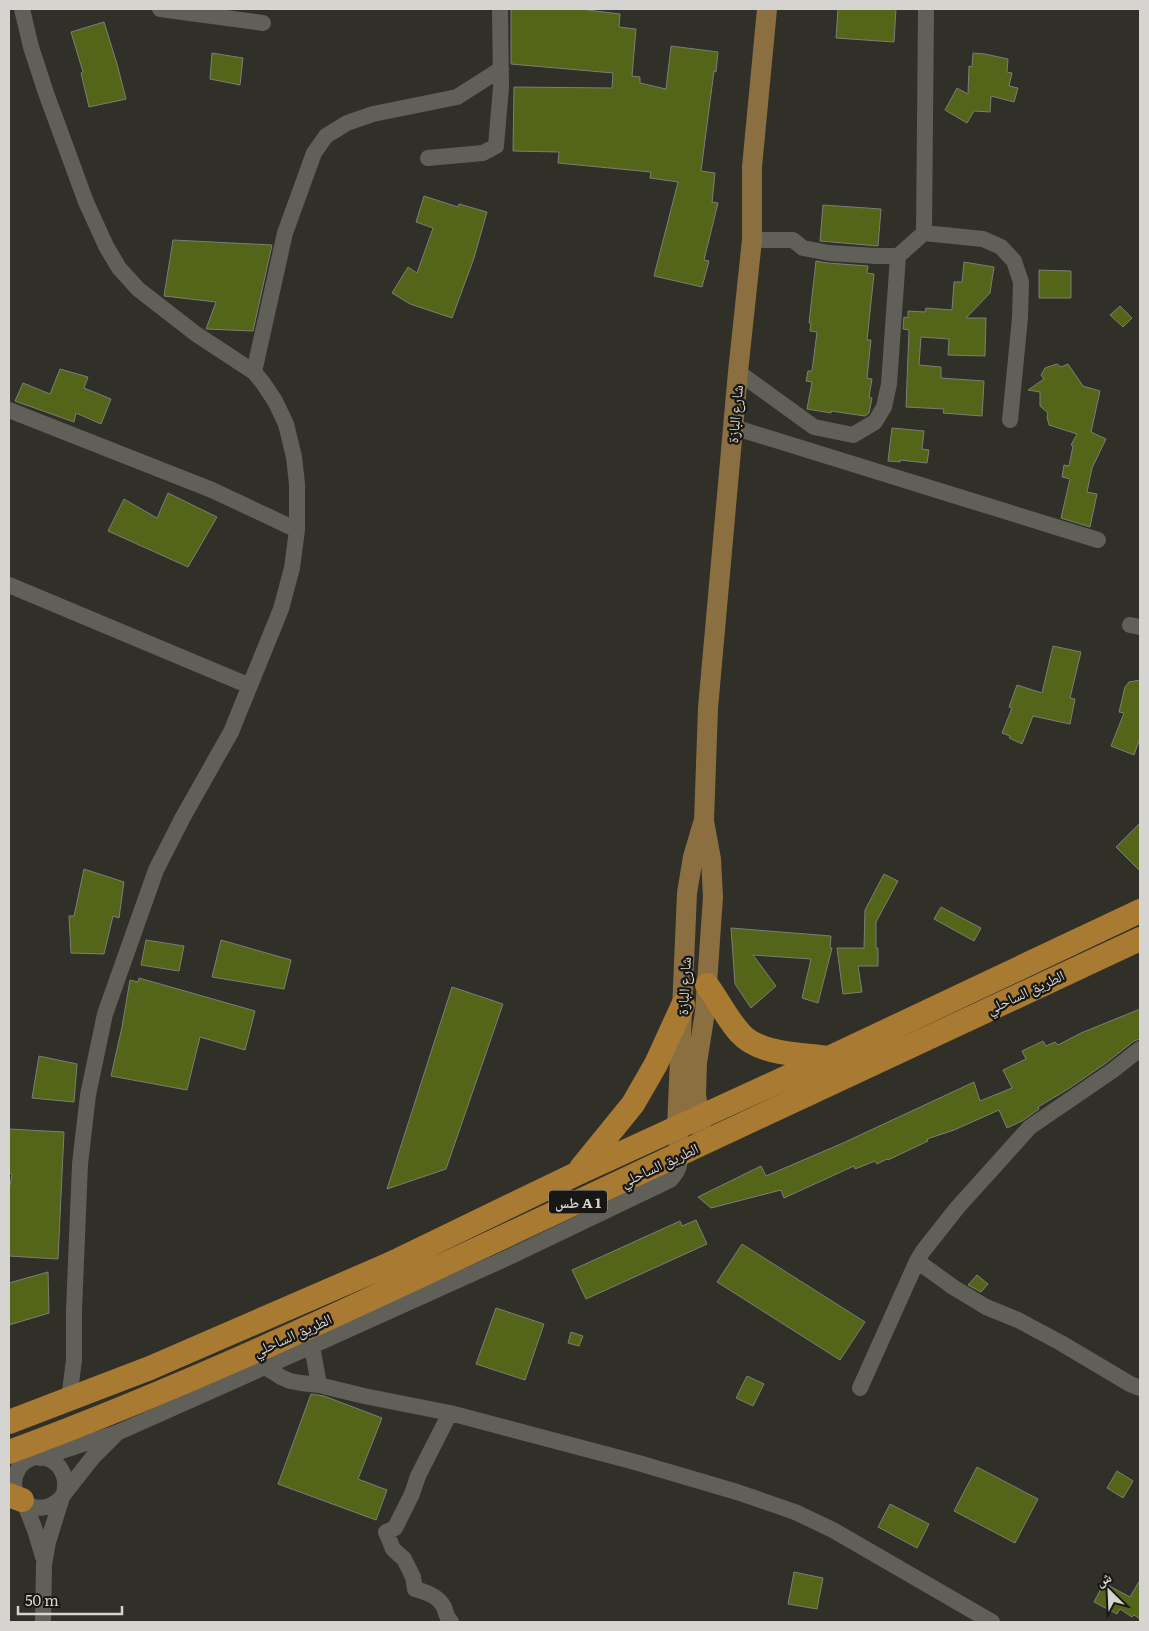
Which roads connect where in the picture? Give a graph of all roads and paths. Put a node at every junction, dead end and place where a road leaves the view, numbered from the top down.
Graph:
1 (22, 9) edge
2 (160, 9) edge
3 (500, 9) edge
4 (767, 9) edge
5 (926, 9) edge
6 (263, 23) dead end
7 (501, 70) junction
8 (428, 158) dead end
9 (924, 233) junction
10 (752, 240) junction
11 (898, 256) junction
12 (254, 372) junction
13 (738, 372) junction
14 (9, 410) edge
15 (1010, 420) dead end
16 (733, 427) junction
17 (297, 530) junction
18 (1098, 540) dead end
19 (9, 585) edge
20 (250, 686) junction
21 (704, 821) junction
22 (1140, 911) edge
23 (1140, 939) edge
24 (707, 985) junction
25 (682, 1005) junction
26 (1140, 1049) edge
27 (829, 1058) junction
28 (699, 1117) junction
29 (677, 1128) junction
30 (705, 1142) junction
31 (680, 1154) junction
32 (576, 1174) junction
33 (917, 1261) junction
34 (312, 1346) junction
35 (265, 1367) junction
36 (319, 1385) junction
37 (860, 1388) dead end
38 (1140, 1388) edge
39 (69, 1399) junction
40 (450, 1413) junction
41 (9, 1422) edge
42 (119, 1432) junction
43 (9, 1452) edge
44 (41, 1458) junction
45 (63, 1495) junction
46 (18, 1499) edge
47 (44, 1564) junction
48 (43, 1622) edge
49 (451, 1622) edge
50 (992, 1622) edge

1 - 12 street
2 - 6 street
3 - 7 street
4 - 10 main road, شارع البازة
5 - 9 street
7 - 8 street
7 - 12 street
9 - 11 street
9 - 15 street
10 - 11 street
10 - 13 main road, شارع البازة
11 - 13 street
12 - 17 street
13 - 16 main road, شارع البازة
14 - 17 street
16 - 18 street
16 - 21 main road, شارع البازة
17 - 20 street
19 - 20 street
20 - 39 street
21 - 24 main road, شارع البازة
21 - 25 main road, شارع البازة
22 - 27 highway, الطريق الساحلي / طس A 1
23 - 30 highway, الطريق الساحلي / طس A 1
24 - 27 highway
24 - 28 main road, شارع البازة
25 - 29 main road, شارع البازة
25 - 32 highway
26 - 33 street
27 - 28 highway, الطريق الساحلي / طس A 1
28 - 29 highway, الطريق الساحلي / طس A 1
28 - 30 main road, شارع البازة
29 - 31 main road, شارع البازة
29 - 32 highway, الطريق الساحلي / طس A 1
30 - 31 highway, الطريق الساحلي / طس A 1
31 - 34 street
31 - 43 highway, الطريق الساحلي / طس A 1
32 - 39 highway, الطريق الساحلي / طس A 1
33 - 37 street
33 - 38 street
34 - 35 street
34 - 36 street
35 - 36 street
35 - 42 street
36 - 40 street
39 - 41 highway, الطريق الساحلي / طس A 1
40 - 49 street
40 - 50 street
42 - 44 street
42 - 45 street
44 - 45 street
44 - 46 street
45 - 46 street
45 - 47 street
46 - 47 street
47 - 48 street

